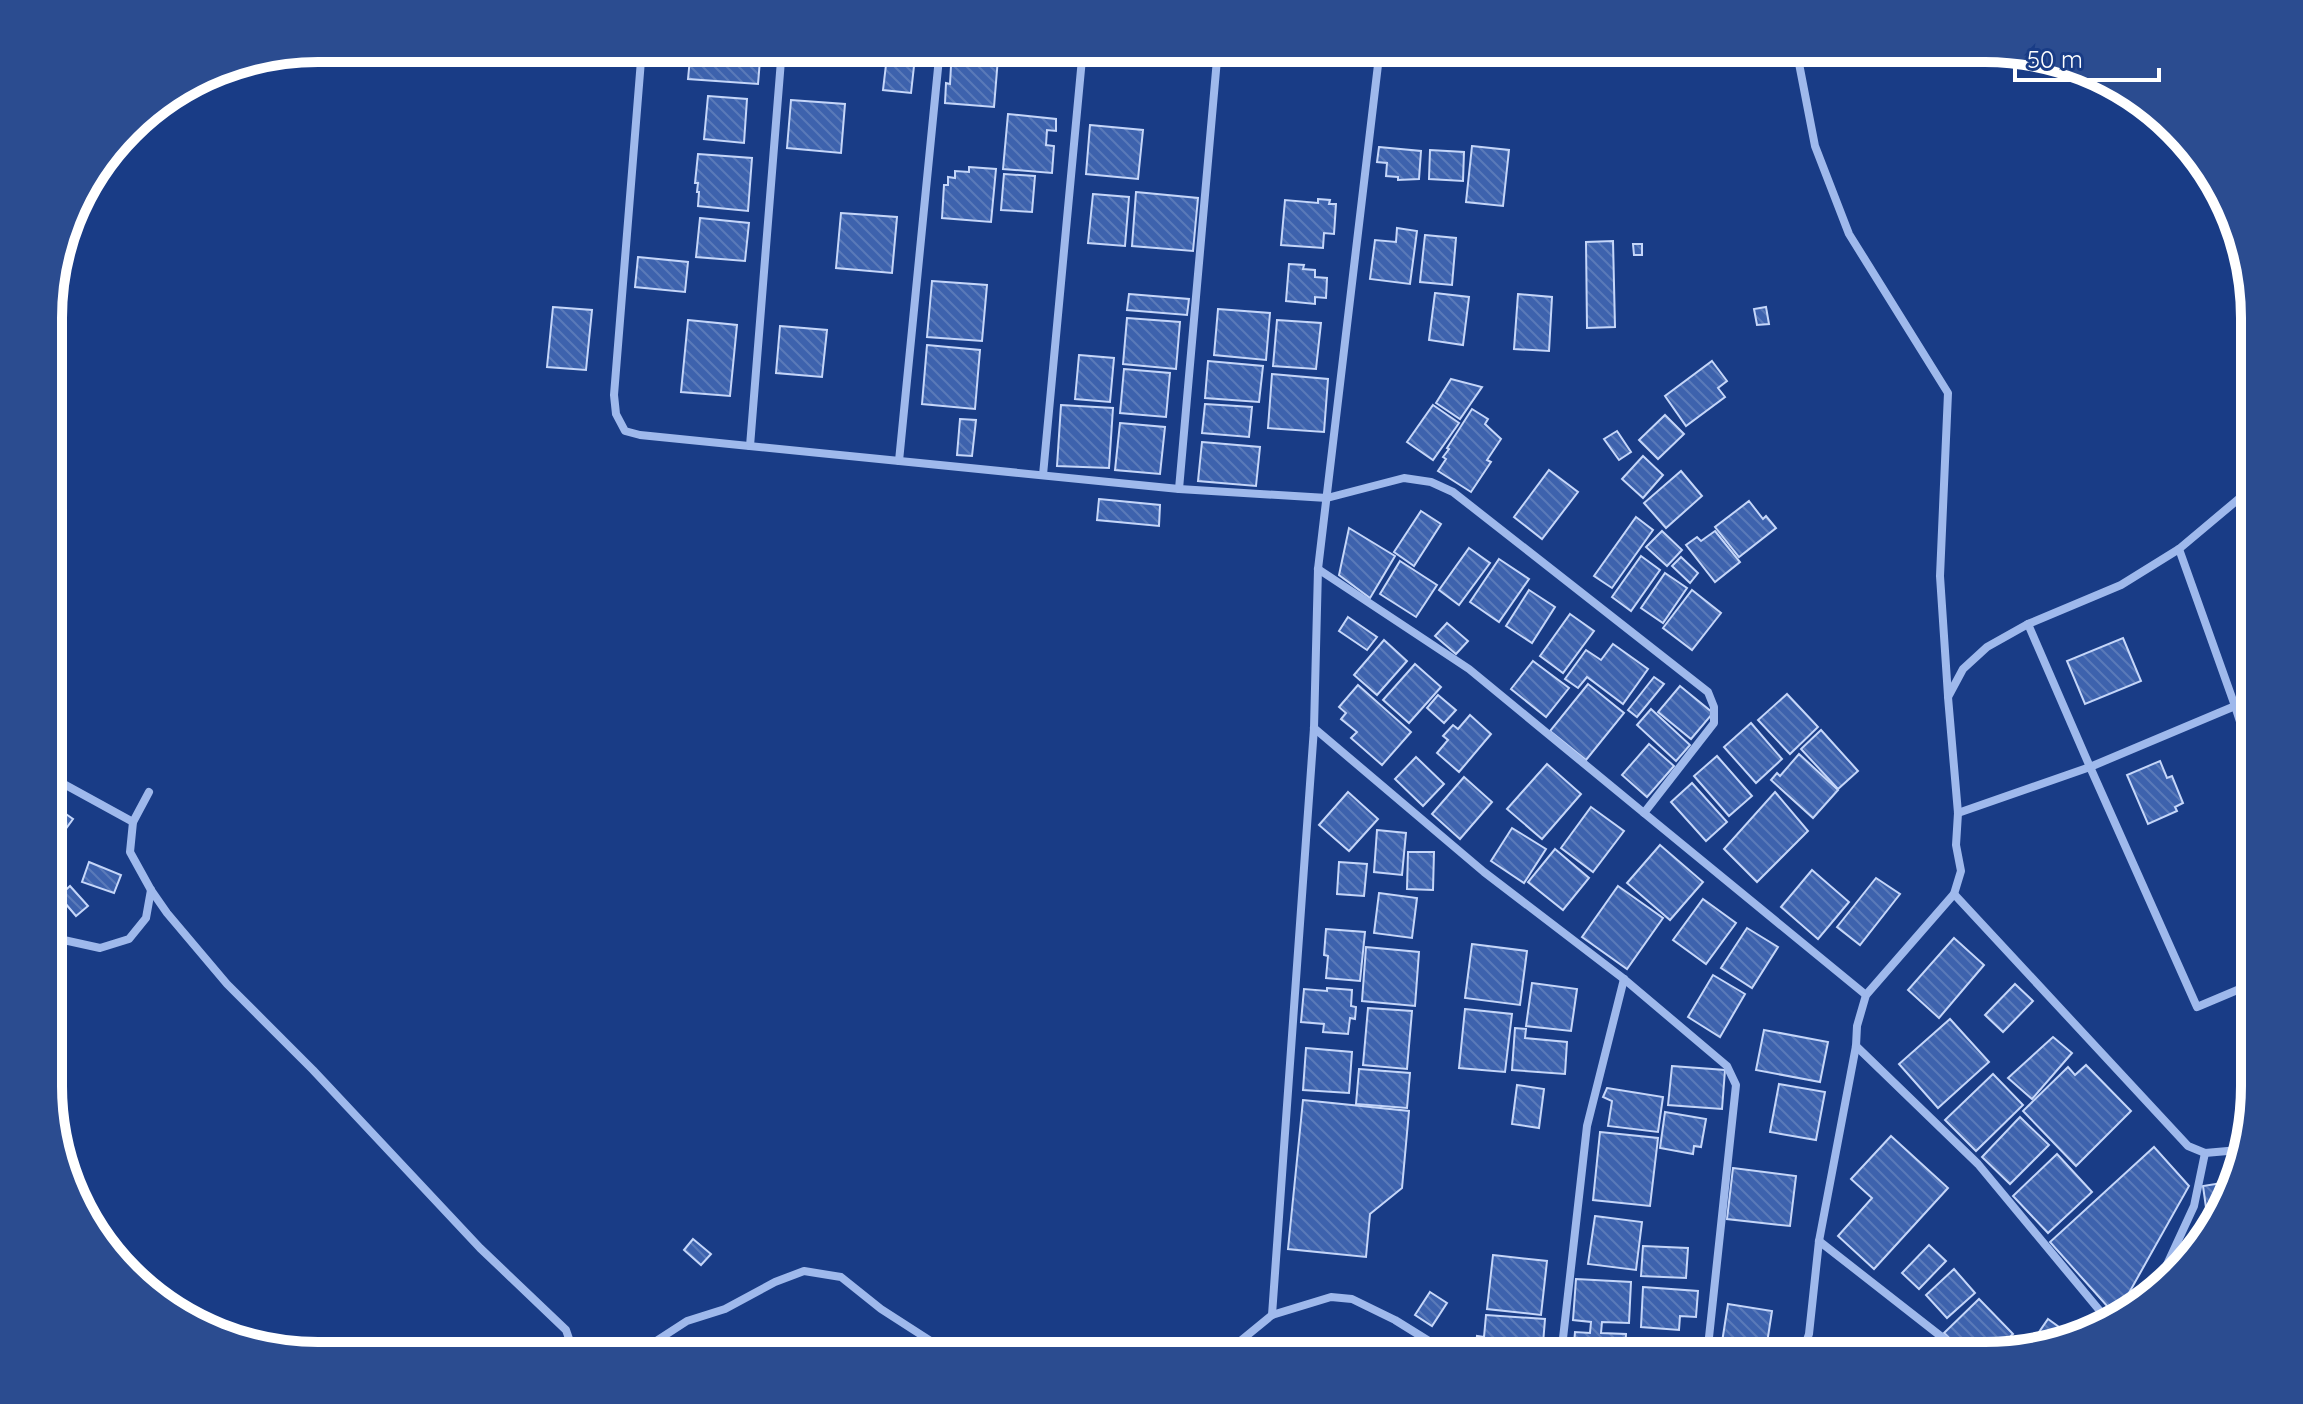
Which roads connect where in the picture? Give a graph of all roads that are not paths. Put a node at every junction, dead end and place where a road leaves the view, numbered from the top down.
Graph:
1 (641, 62) edge
2 (781, 62) edge
3 (939, 62) edge
4 (1082, 62) edge
5 (1217, 62) edge
6 (1379, 62) edge
7 (1799, 62) edge
8 (750, 446) junction
9 (899, 461) junction
10 (1043, 475) junction
11 (1179, 489) junction
12 (1327, 498) junction
13 (2240, 498) edge
14 (2179, 549) junction
15 (1318, 569) junction
16 (2028, 624) junction
17 (1948, 697) junction
18 (2240, 704) edge
19 (2235, 706) junction
20 (2240, 722) edge
21 (1314, 728) junction
22 (2090, 767) junction
23 (62, 783) edge
24 (149, 792) dead end
25 (1644, 813) junction
26 (1958, 813) junction
27 (133, 822) junction
28 (151, 890) junction
29 (1954, 894) junction
30 (62, 940) edge
31 (1624, 979) junction
32 (2240, 989) edge
33 (1866, 995) junction
34 (1856, 1046) junction
35 (2232, 1151) edge
36 (2205, 1153) junction
37 (1819, 1241) junction
38 (2166, 1267) edge
39 (2102, 1314) edge
40 (1272, 1315) junction
41 (1240, 1341) edge
42 (1429, 1341) edge
43 (1563, 1341) edge
44 (1709, 1341) edge
45 (1806, 1341) edge
46 (1947, 1341) edge
47 (570, 1342) edge
48 (655, 1342) edge
49 (932, 1342) edge

1 - 8 street
2 - 8 street
3 - 9 street
4 - 10 street
5 - 11 street
6 - 12 street
7 - 17 street
8 - 9 street
9 - 10 street
10 - 11 street
11 - 12 street
12 - 15 street
12 - 25 street
13 - 14 street
14 - 16 street
14 - 19 street
15 - 21 street
15 - 25 street
16 - 17 street
16 - 22 street
17 - 26 street
18 - 19 street
19 - 20 street
19 - 22 street
21 - 31 street
21 - 40 street
22 - 26 street
22 - 32 street
23 - 27 street
24 - 27 street
25 - 33 street
26 - 29 street
27 - 28 street
28 - 30 street
28 - 47 street
29 - 33 street
29 - 36 street
31 - 43 street
31 - 44 street
33 - 34 street
34 - 37 street
34 - 39 street
35 - 36 street
36 - 38 street
37 - 45 street
37 - 46 street
40 - 41 street
40 - 42 street
48 - 49 street

